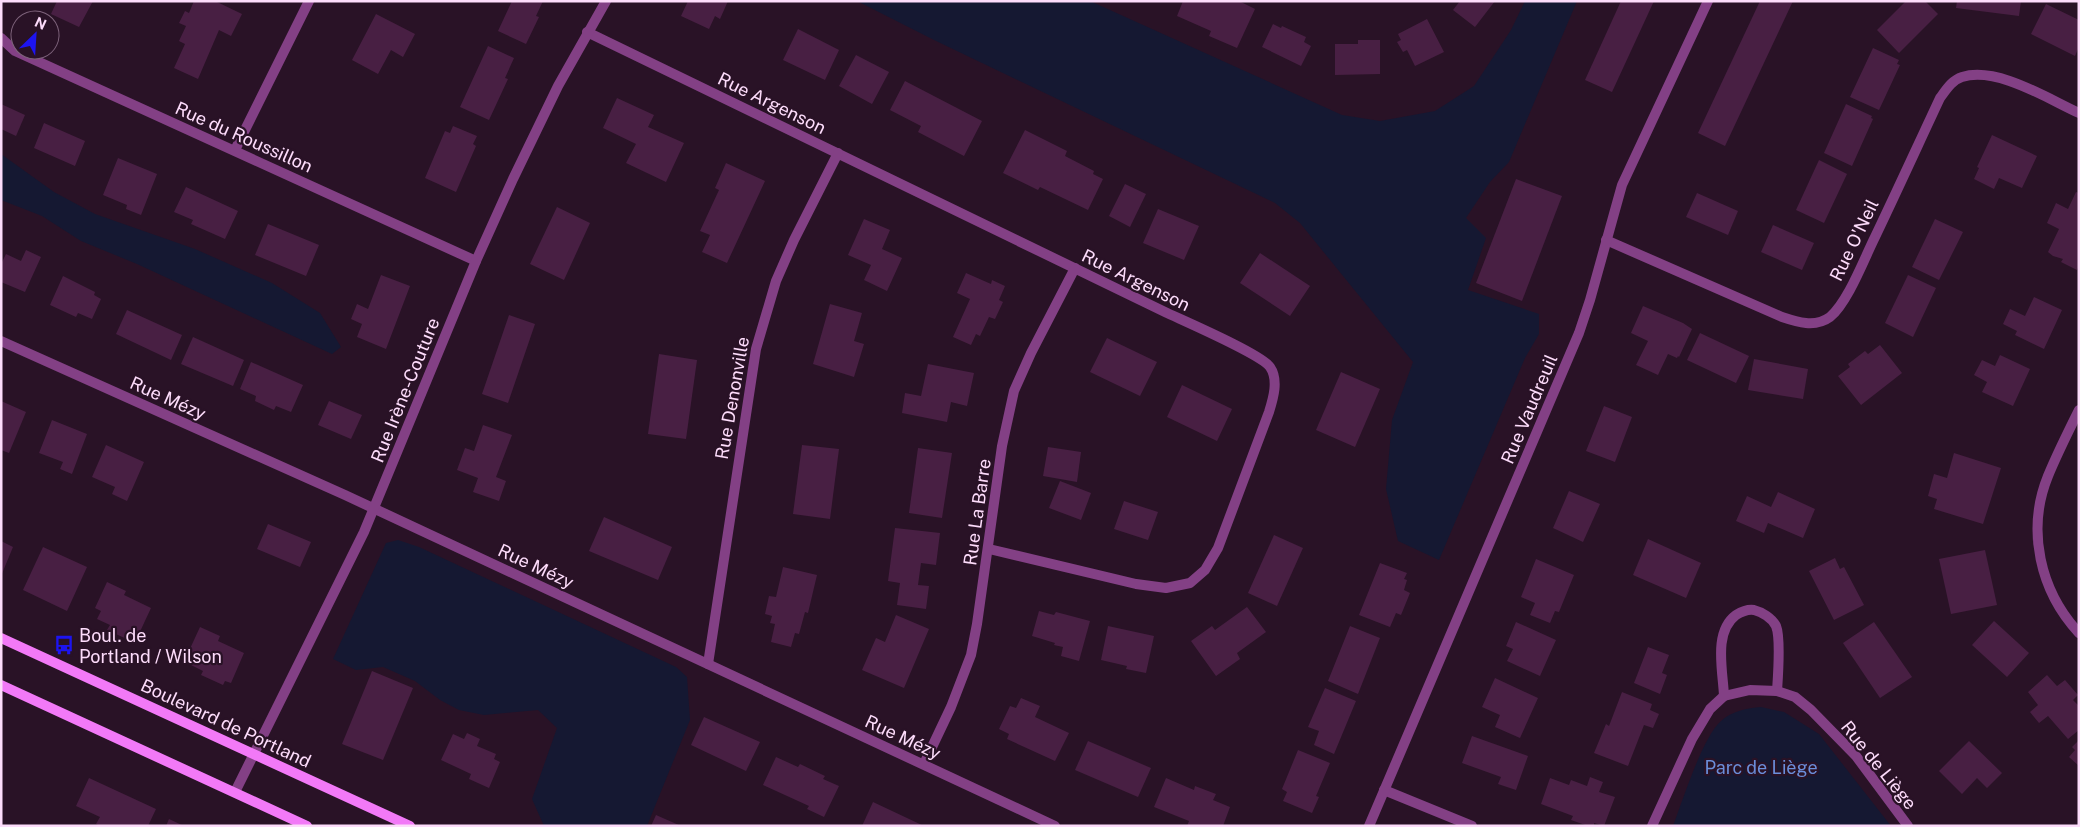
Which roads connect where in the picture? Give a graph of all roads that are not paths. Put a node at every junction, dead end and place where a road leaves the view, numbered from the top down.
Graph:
1 (309, 1) edge
2 (606, 1) edge
3 (1708, 1) edge
4 (587, 32) junction
5 (1, 38) edge
6 (2079, 113) edge
7 (236, 150) junction
8 (838, 153) junction
9 (1606, 240) junction
10 (476, 261) junction
11 (1075, 268) junction
12 (1, 341) edge
13 (2079, 410) edge
14 (374, 508) junction
15 (988, 549) junction
16 (2079, 633) edge
17 (1, 638) edge
18 (708, 664) junction
19 (2, 686) edge
20 (1777, 691) junction
21 (1724, 696) junction
22 (253, 754) junction
23 (924, 764) junction
24 (1384, 790) junction
25 (235, 792) junction
26 (307, 826) edge
27 (410, 826) edge
28 (1055, 826) edge
29 (1369, 826) edge
30 (1472, 826) edge
31 (1652, 826) edge
32 (1908, 826) edge

1 - 7 street
2 - 4 street, Rue Irène-Couture
3 - 9 street, Rue Vaudreuil
4 - 8 street, Rue Argenson
4 - 10 street, Rue Irène-Couture
5 - 7 street, Rue du Roussillon
6 - 9 street, Rue O'Neil
7 - 10 street, Rue du Roussillon
8 - 11 street, Rue Argenson
8 - 18 street, Rue Denonville
9 - 24 street, Rue Vaudreuil
10 - 14 street, Rue Irène-Couture
11 - 15 street, Rue La Barre
11 - 15 street, Rue Argenson
12 - 14 street, Rue Mézy
13 - 16 street
14 - 18 street, Rue Mézy
14 - 22 street, Rue Irène-Couture
15 - 23 street, Rue La Barre
17 - 22 main road, Boulevard de Portland
18 - 23 street, Rue Mézy
19 - 25 main road
20 - 21 street, Rue de Liège
20 - 21 street
20 - 32 street, Rue de Liège
21 - 31 street
22 - 25 street, Rue Irène-Couture
22 - 27 main road, Boulevard de Portland
23 - 28 street, Rue Mézy
24 - 29 street, Rue Vaudreuil
24 - 30 street
25 - 26 main road

